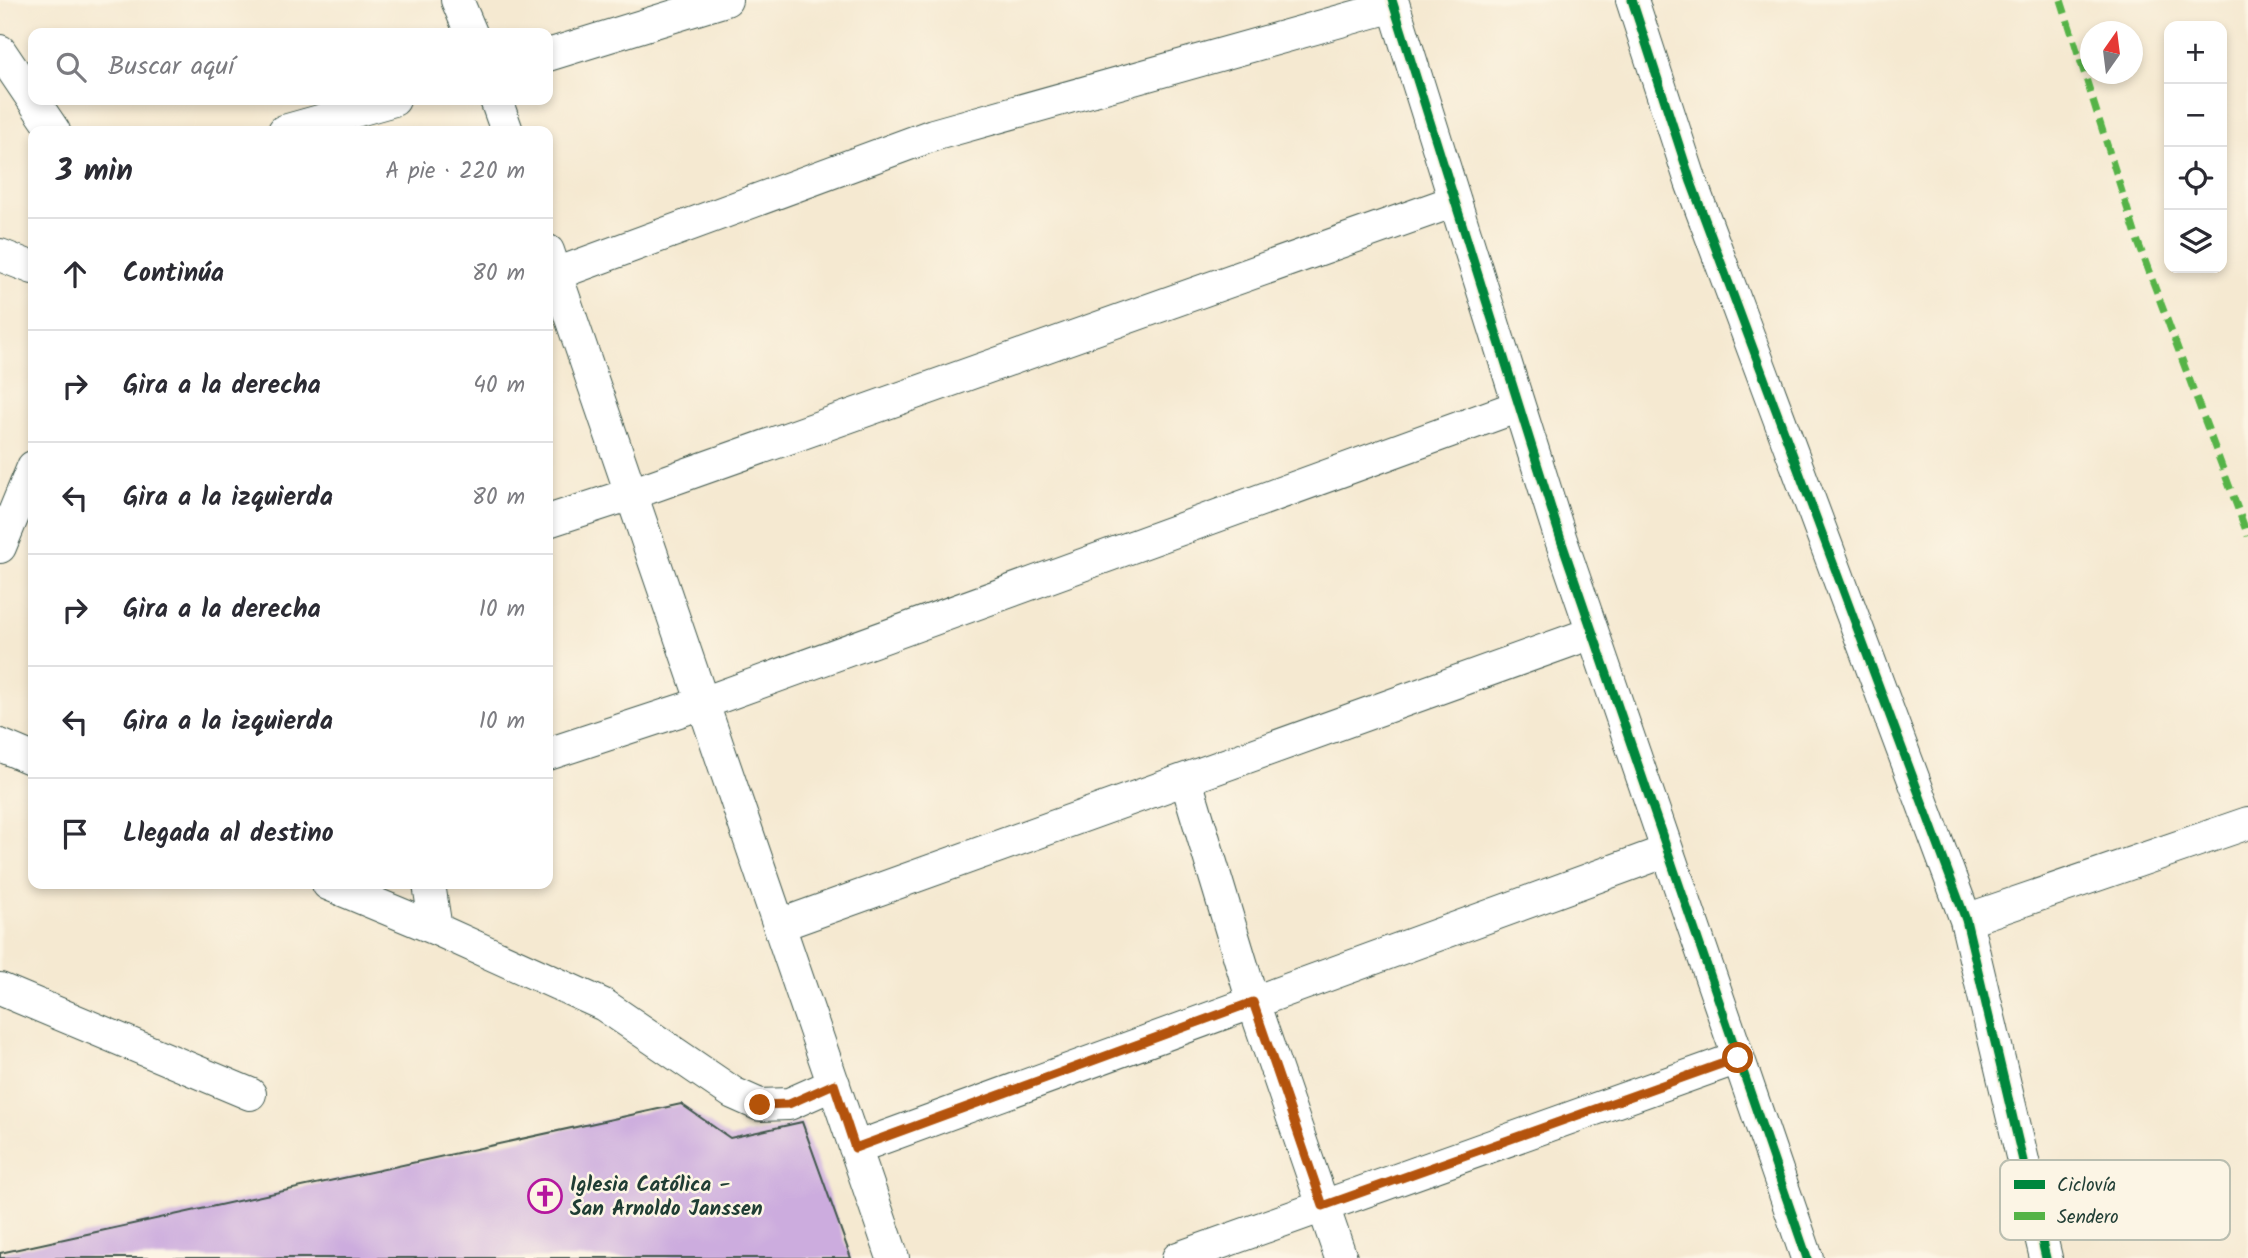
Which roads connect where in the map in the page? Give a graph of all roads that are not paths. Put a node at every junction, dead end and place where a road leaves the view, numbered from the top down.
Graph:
1 (457, 0) edge
2 (726, 0) edge
3 (1632, 0) edge
4 (1393, 3) edge
5 (469, 28) edge
6 (0, 51) edge
7 (553, 53) edge
8 (28, 92) edge
9 (36, 105) edge
10 (376, 105) edge
11 (498, 105) edge
12 (51, 126) edge
13 (302, 126) edge
14 (505, 126) edge
15 (1455, 201) junction
16 (0, 255) edge
17 (28, 266) edge
18 (553, 266) edge
19 (553, 275) edge
20 (1519, 406) junction
21 (28, 480) edge
22 (631, 494) junction
23 (17, 507) edge
24 (553, 518) edge
25 (0, 547) edge
26 (1592, 633) junction
27 (703, 703) junction
28 (0, 745) edge
29 (553, 752) edge
30 (28, 757) edge
31 (1186, 780) junction
32 (2248, 823) edge
33 (1667, 851) junction
34 (340, 889) edge
35 (430, 889) edge
36 (1966, 920) junction
37 (779, 925) junction
38 (436, 929) junction
39 (0, 989) edge
40 (1253, 1002) junction
41 (1738, 1058) junction
42 (834, 1084) junction
43 (250, 1094) dead end
44 (855, 1148) junction
45 (2023, 1160) edge
46 (1323, 1206) junction
47 (2042, 1240) edge
48 (894, 1258) edge
49 (1178, 1258) edge
50 (1341, 1258) edge
51 (1807, 1258) edge
52 (2046, 1258) edge

1 - 5 street
2 - 7 street
3 - 36 street
4 - 15 street
4 - 18 street
6 - 8 street
9 - 12 street
10 - 13 street
11 - 14 street
15 - 20 street
15 - 22 street
16 - 17 street
19 - 22 street
20 - 26 street
20 - 27 street
21 - 23 street
22 - 24 street
22 - 27 street
23 - 25 street
26 - 31 street
26 - 33 street
27 - 29 street
27 - 37 street
28 - 30 street
31 - 37 street
31 - 40 street
32 - 36 street
33 - 40 street
33 - 41 street
34 - 38 street
35 - 38 street
36 - 45 street
37 - 42 street
38 - 42 street
39 - 43 street
40 - 44 street
40 - 46 street
41 - 46 street
41 - 51 street
42 - 44 street
44 - 48 street
46 - 49 street
46 - 50 street
47 - 52 street

